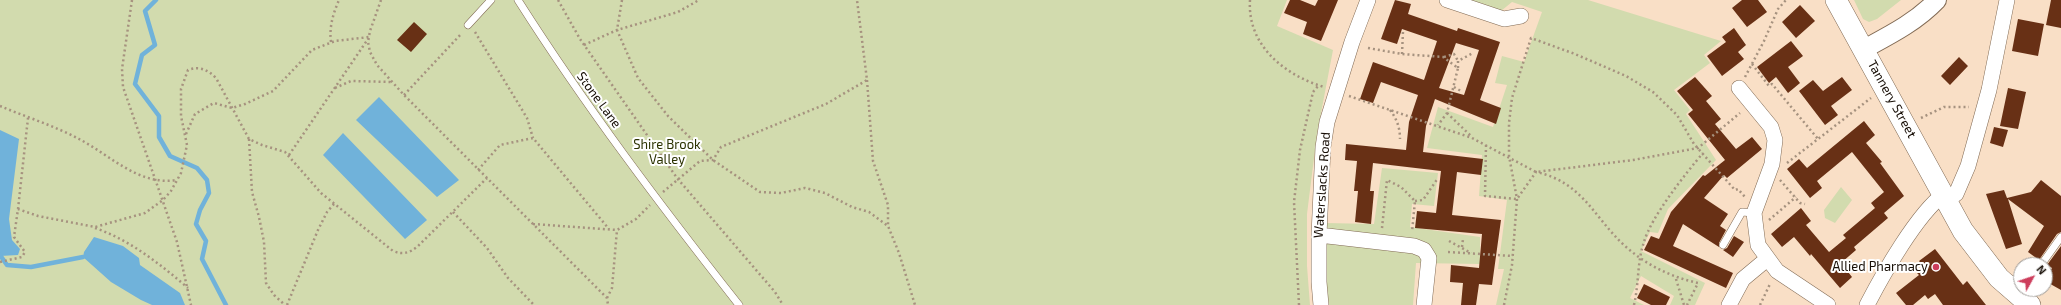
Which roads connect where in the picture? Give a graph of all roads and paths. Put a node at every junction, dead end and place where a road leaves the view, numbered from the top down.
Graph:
1 (132, 0) edge
2 (339, 0) edge
3 (381, 0) edge
4 (491, 0) edge
5 (518, 0) edge
6 (558, 0) edge
7 (622, 0) edge
8 (699, 0) edge
9 (857, 0) edge
10 (1250, 0) edge
11 (1368, 0) edge
12 (1447, 0) edge
13 (1786, 0) edge
14 (1836, 0) edge
15 (1937, 0) edge
16 (2007, 0) edge
17 (1521, 16) dead end
18 (468, 25) junction
19 (618, 30) junction
20 (1402, 31) dead end
21 (369, 37) junction
22 (331, 42) junction
23 (584, 45) junction
24 (1368, 48) dead end
25 (1864, 49) junction
26 (1473, 53) dead end
27 (1402, 54) junction
28 (1443, 57) junction
29 (1458, 61) junction
30 (1752, 64) junction
31 (1458, 68) junction
32 (867, 80) junction
33 (391, 82) junction
34 (1742, 82) joint
35 (1318, 86) junction
36 (335, 88) junction
37 (1454, 88) junction
38 (1328, 89) dead end
39 (1886, 89) junction
40 (1461, 91) dead end
41 (1346, 95) dead end
42 (404, 96) junction
43 (0, 106) edge
44 (1976, 107) dead end
45 (232, 108) junction
46 (1390, 109) junction
47 (1447, 113) junction
48 (1740, 113) dead end
49 (28, 118) junction
50 (1919, 119) dead end
51 (1438, 125) junction
52 (186, 134) junction
53 (533, 138) junction
54 (1472, 138) junction
55 (249, 139) junction
56 (1818, 139) junction
57 (1400, 140) dead end
58 (1486, 145) junction
59 (1698, 148) junction
60 (1703, 153) junction
61 (289, 156) junction
62 (1509, 156) junction
63 (713, 160) junction
64 (1786, 163) dead end
65 (478, 170) junction
66 (1536, 172) junction
67 (1777, 176) dead end
68 (487, 178) junction
69 (678, 178) junction
70 (1438, 178) dead end
71 (154, 179) junction
72 (177, 180) junction
73 (1796, 197) junction
74 (1945, 197) junction
75 (656, 199) junction
76 (163, 200) junction
77 (1517, 200) junction
78 (1414, 201) junction
79 (334, 204) junction
80 (1805, 204) dead end
81 (1751, 207) junction
82 (18, 209) junction
83 (453, 212) junction
84 (533, 224) junction
85 (1764, 224) dead end
86 (888, 226) junction
87 (95, 227) junction
88 (1382, 228) dead end
89 (609, 229) junction
90 (617, 230) junction
91 (1319, 236) junction
92 (1411, 237) dead end
93 (2061, 237) edge
94 (1463, 239) dead end
95 (1449, 241) dead end
96 (1723, 245) dead end
97 (1462, 247) junction
98 (1448, 252) dead end
99 (1472, 253) junction
100 (1513, 256) junction
101 (2047, 257) edge
102 (1640, 258) junction
103 (1767, 259) junction
104 (0, 262) edge
105 (1676, 278) junction
106 (1771, 279) dead end
107 (2013, 280) edge
108 (188, 288) junction
109 (606, 298) junction
110 (191, 305) edge
111 (286, 305) edge
112 (534, 305) edge
113 (608, 305) edge
114 (740, 305) edge
115 (783, 305) edge
116 (914, 305) edge
117 (1299, 305) edge
118 (1321, 305) edge
119 (1424, 305) edge
120 (1504, 305) edge
121 (1634, 305) edge
122 (1684, 305) edge
123 (1687, 305) edge
124 (1729, 305) edge
125 (1760, 305) edge
126 (1828, 305) edge
127 (1866, 305) edge

1 - 71 path
2 - 22 path
3 - 21 path
4 - 18 lane
5 - 75 lane, Stone Lane
6 - 23 path
7 - 19 path
8 - 19 path
9 - 32 path
10 - 35 path
11 - 91 street, Waterslacks Road
12 - 17 street
13 - 30 path
14 - 25 main road, Tannery Street
15 - 25 street
16 - 74 street
18 - 42 path
18 - 53 path
19 - 23 path
19 - 63 path
20 - 27 path
21 - 22 path
21 - 33 path
21 - 36 path
22 - 45 path
23 - 69 path
24 - 27 path
25 - 39 main road, Tannery Street
26 - 29 path
27 - 28 path
28 - 29 path
28 - 31 path
29 - 31 path
30 - 34 path
30 - 56 path
31 - 37 path
32 - 63 path
32 - 86 path
33 - 36 path
33 - 42 path
34 - 81 street
35 - 38 path
35 - 117 path
36 - 61 path
37 - 40 path
37 - 47 path
39 - 56 path
39 - 74 main road, Tannery Street
41 - 46 path
42 - 65 path
43 - 49 path
44 - 50 path
45 - 52 path
45 - 52 path
45 - 55 path
46 - 51 path
46 - 57 path
47 - 51 path
47 - 54 path
48 - 59 path
49 - 71 path
49 - 82 path
51 - 54 path
52 - 72 path
53 - 65 path
53 - 89 path
54 - 58 path
55 - 61 path
55 - 111 path
56 - 64 path
58 - 62 path
58 - 77 path
59 - 60 path
59 - 62 path
59 - 66 path
60 - 81 path
60 - 102 path
61 - 79 path
62 - 66 path
62 - 77 path
63 - 69 path
63 - 86 path
65 - 68 path
66 - 77 path
66 - 102 path
67 - 73 path
68 - 83 path
68 - 84 path
69 - 75 path
69 - 115 path
70 - 78 path
71 - 72 path
71 - 76 path
72 - 76 path
73 - 80 path
73 - 85 path
74 - 107 main road, Tannery Street
74 - 127 street
75 - 90 path
75 - 114 lane, Stone Lane
76 - 87 path
76 - 108 path
77 - 100 path
78 - 88 path
78 - 92 path
79 - 83 path
79 - 111 path
81 - 96 lane
81 - 103 street
82 - 87 path
82 - 104 path
83 - 112 path
84 - 89 path
84 - 109 path
86 - 116 path
87 - 108 path
89 - 90 path
90 - 109 path
91 - 118 street, Waterslacks Road
91 - 119 street
93 - 101 lane
94 - 97 path
95 - 97 path
97 - 99 path
98 - 99 path
99 - 100 path
100 - 120 path
102 - 105 path
102 - 121 path
103 - 124 street
103 - 126 street
105 - 122 path
105 - 123 path
106 - 125 path
108 - 110 path
109 - 113 path

